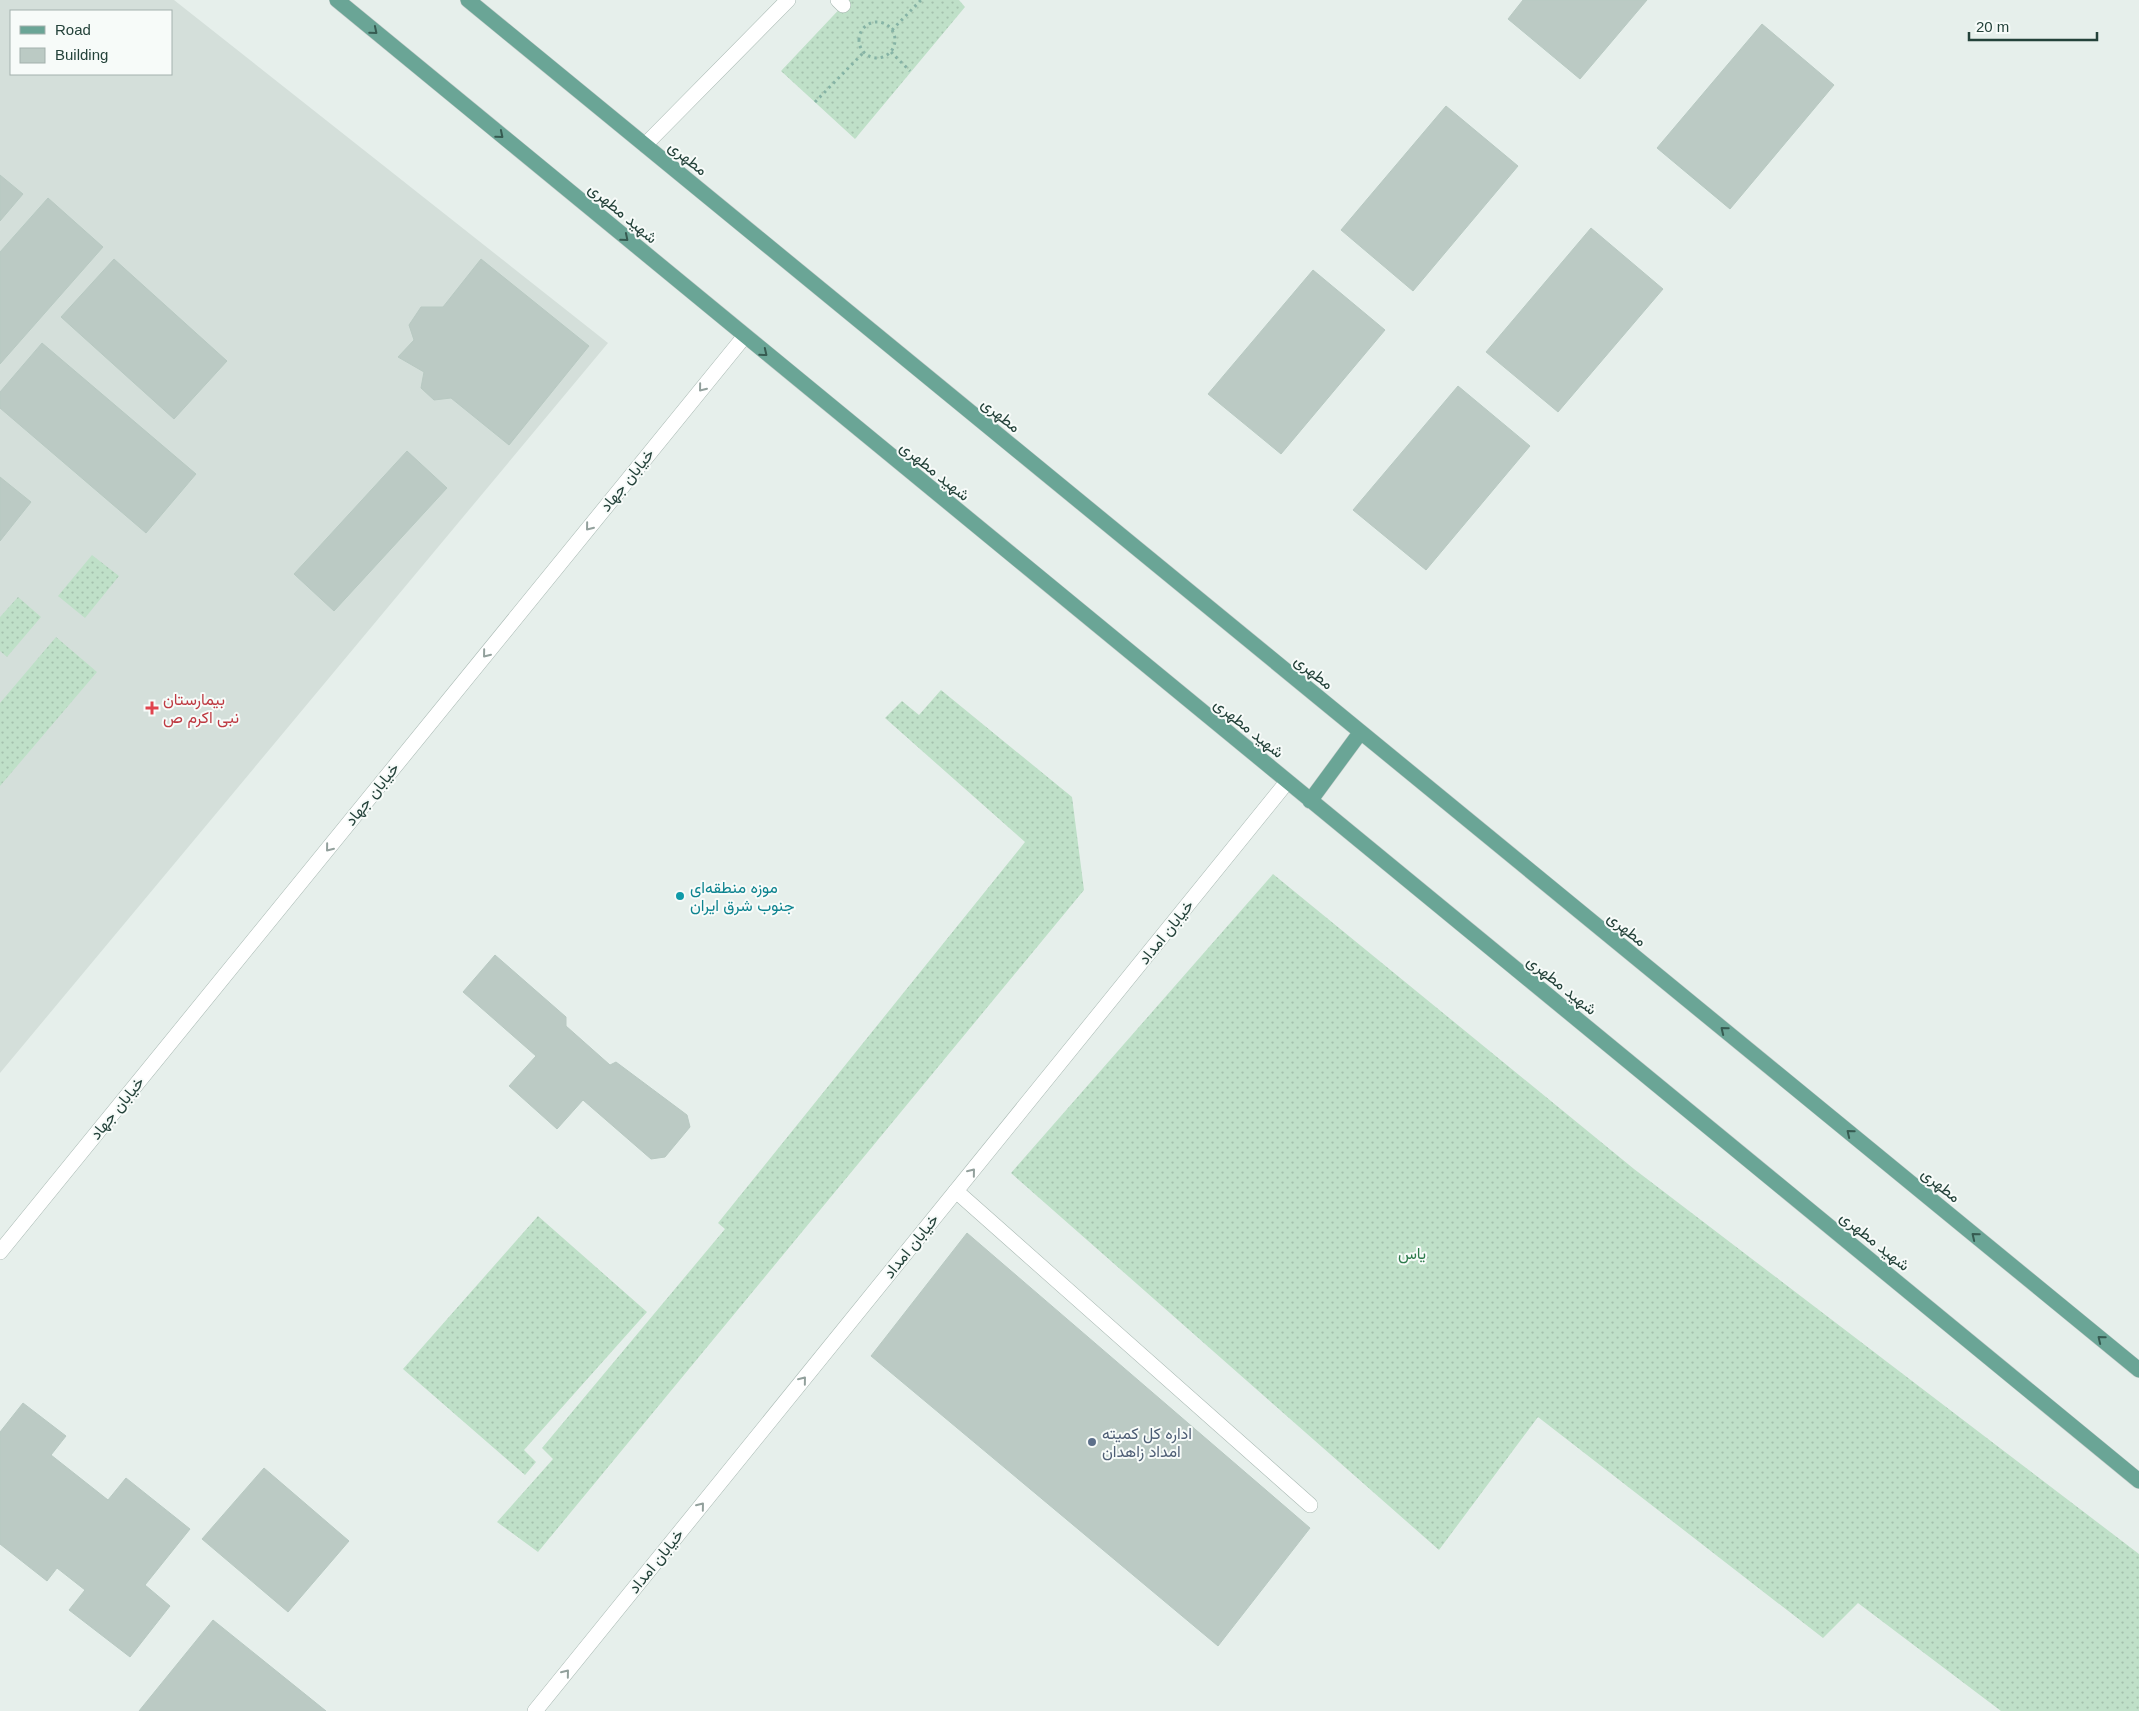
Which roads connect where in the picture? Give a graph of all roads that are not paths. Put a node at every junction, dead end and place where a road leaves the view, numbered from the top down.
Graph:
1 (337, 0) edge
2 (468, 0) edge
3 (788, 0) edge
4 (645, 145) junction
5 (744, 337) junction
6 (1360, 733) junction
7 (1287, 782) junction
8 (1310, 801) junction
9 (956, 1191) junction
10 (0, 1252) edge
11 (2139, 1370) edge
12 (2139, 1481) edge
13 (1310, 1505) dead end
14 (535, 1711) edge

1 -> 5 main road, شهید مطهری
2 - 4 main road, مطهری
3 - 4 street
4 - 6 main road, مطهری
5 -> 7 main road, شهید مطهری
5 -> 10 street, خیابان جهاد
6 - 8 main road
11 -> 6 main road, مطهری
7 - 8 main road, شهید مطهری
9 -> 7 street, خیابان امداد
8 - 12 main road, شهید مطهری
9 - 13 street
14 -> 9 street, خیابان امداد

